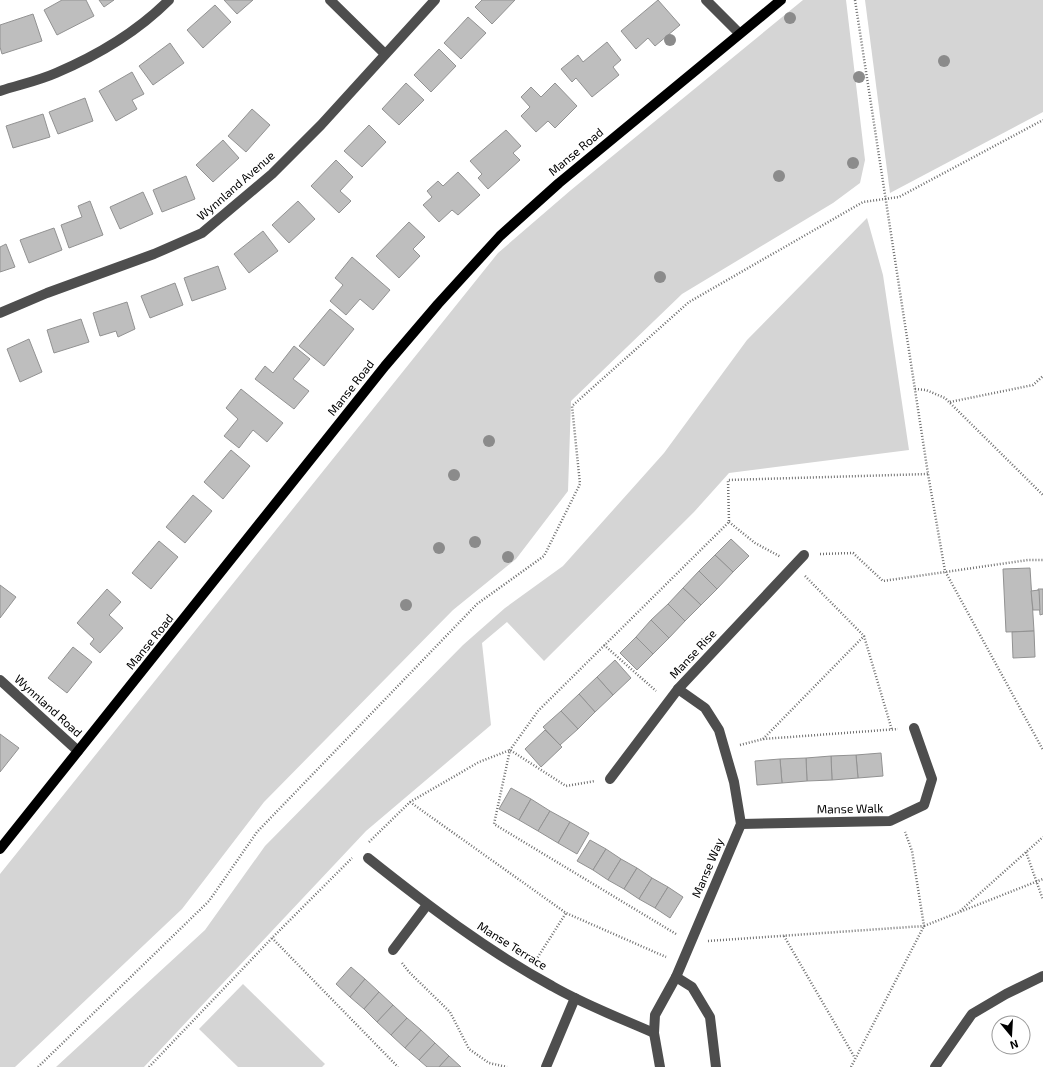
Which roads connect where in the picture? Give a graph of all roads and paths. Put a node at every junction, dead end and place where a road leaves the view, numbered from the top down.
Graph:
1 (169, 0) edge
2 (330, 0) edge
3 (435, 0) edge
4 (706, 0) edge
5 (781, 0) edge
6 (855, 0) edge
7 (739, 33) junction
8 (385, 54) junction
9 (0, 90) edge
10 (1043, 120) edge
11 (885, 199) junction
12 (0, 313) edge
13 (1043, 376) edge
14 (915, 388) junction
15 (950, 402) junction
16 (928, 474) junction
17 (1043, 495) edge
18 (729, 522) junction
19 (804, 555) joint
20 (1043, 560) edge
21 (795, 565) junction
22 (945, 571) junction
23 (864, 636) junction
24 (604, 645) junction
25 (0, 680) edge
26 (678, 689) junction
27 (668, 702) junction
28 (914, 728) joint
29 (892, 730) junction
30 (763, 739) junction
31 (724, 748) junction
32 (1043, 750) edge
33 (78, 751) junction
34 (610, 779) dead end
35 (410, 802) dead end
36 (898, 817) junction
37 (741, 824) junction
38 (1043, 836) edge
39 (0, 849) edge
40 (1026, 852) junction
41 (368, 858) dead end
42 (1043, 879) edge
43 (1037, 882) junction
44 (1043, 900) edge
45 (427, 905) junction
46 (566, 913) junction
47 (959, 913) junction
48 (924, 926) junction
49 (784, 936) junction
50 (272, 938) dead end
51 (693, 938) junction
52 (393, 950) joint
53 (682, 963) junction
54 (528, 972) junction
55 (1043, 976) edge
56 (676, 977) junction
57 (575, 998) junction
58 (654, 1033) junction
59 (856, 1058) junction
60 (38, 1067) edge
61 (398, 1067) edge
62 (507, 1067) edge
63 (546, 1067) edge
64 (660, 1067) edge
65 (716, 1067) edge
66 (851, 1067) edge
67 (935, 1067) edge

1 - 9 street
2 - 8 street
3 - 8 street, Wynnland Avenue
4 - 7 street
5 - 7 main road, Manse Road
6 - 11 path
7 - 33 main road, Manse Road
8 - 12 street, Wynnland Avenue
10 - 11 path
11 - 14 path
11 - 60 path
13 - 15 path
14 - 15 path
14 - 16 path
15 - 17 path
16 - 18 path
16 - 22 path
18 - 21 path
18 - 24 path
19 - 21 street, Manse Rise
19 - 22 path
20 - 22 path
21 - 23 path
21 - 26 street, Manse Rise
22 - 32 path
23 - 29 path
23 - 30 path
24 - 27 path
24 - 51 path
25 - 33 street, Wynnland Road
26 - 27 street, Manse Rise
26 - 31 street
27 - 34 street, Manse Rise
28 - 29 path
28 - 36 street, Manse Walk
29 - 30 path
30 - 31 path
31 - 37 street
33 - 39 main road, Manse Road
35 - 46 path
36 - 37 street, Manse Walk
36 - 48 path
37 - 51 street, Manse Way
38 - 40 path
40 - 43 path
40 - 47 path
41 - 45 street, Manse Terrace
42 - 43 path
43 - 44 path
43 - 47 path
45 - 52 street
45 - 54 street, Manse Terrace
46 - 53 path
46 - 54 path
47 - 48 path
48 - 49 path
48 - 59 path
49 - 51 path
49 - 59 path
50 - 61 path
51 - 53 street, Manse Way
52 - 62 path
53 - 56 street, Manse Way
54 - 57 street, Manse Terrace
55 - 67 street
56 - 58 street, Manse Way
56 - 65 street
57 - 58 street, Manse Terrace
57 - 63 street
58 - 64 street, Manse Way
59 - 66 path

